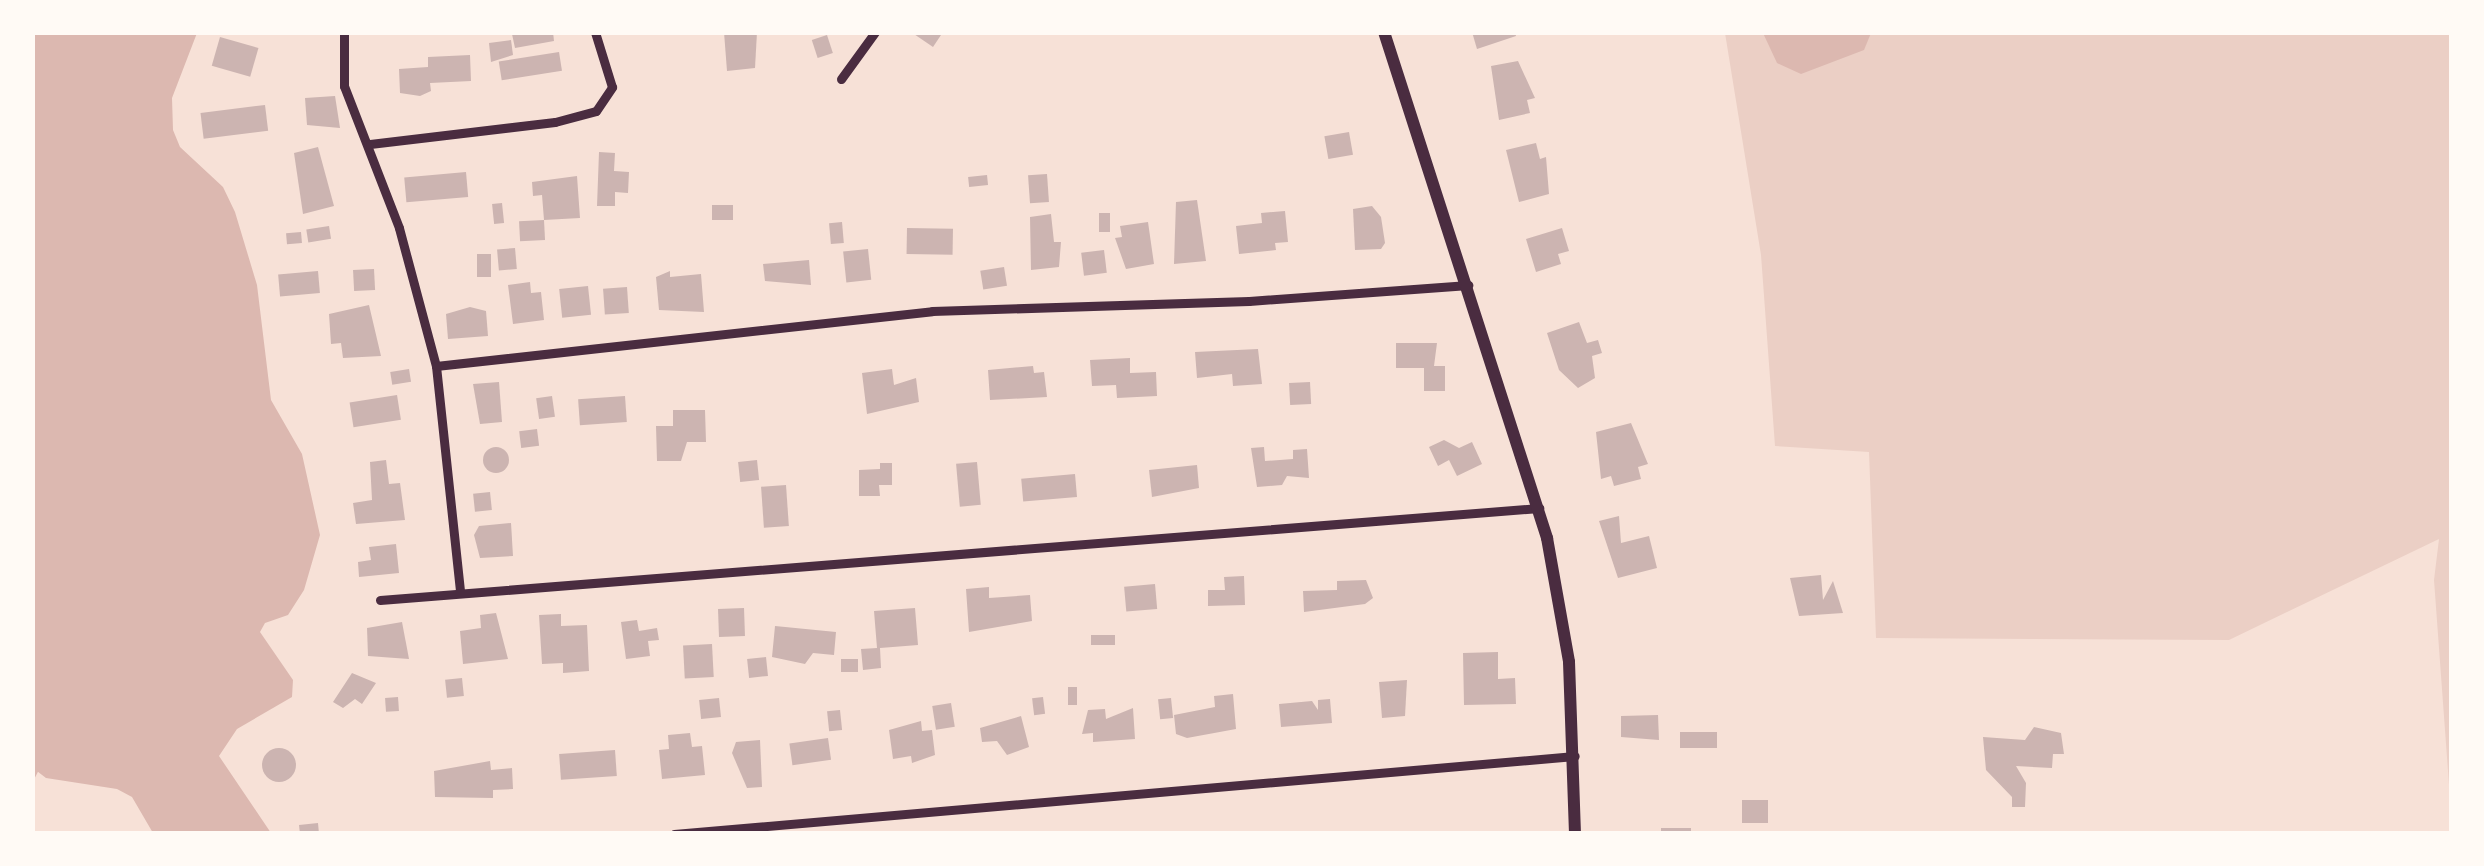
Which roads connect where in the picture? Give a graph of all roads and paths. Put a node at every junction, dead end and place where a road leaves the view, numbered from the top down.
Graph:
1 (344, 32) edge
2 (595, 32) edge
3 (875, 32) edge
4 (1384, 32) edge
5 (841, 79) dead end
6 (370, 144) junction
7 (1468, 285) junction
8 (436, 366) junction
9 (1539, 508) junction
10 (460, 592) junction
11 (380, 600) dead end
12 (1576, 756) junction
13 (674, 834) edge
14 (1575, 834) edge

1 - 6 street
2 - 6 street
3 - 5 street
4 - 7 main road
6 - 8 street
7 - 8 street
7 - 9 main road
8 - 10 street
9 - 10 street
9 - 12 main road
10 - 11 street
12 - 13 street
12 - 14 main road

